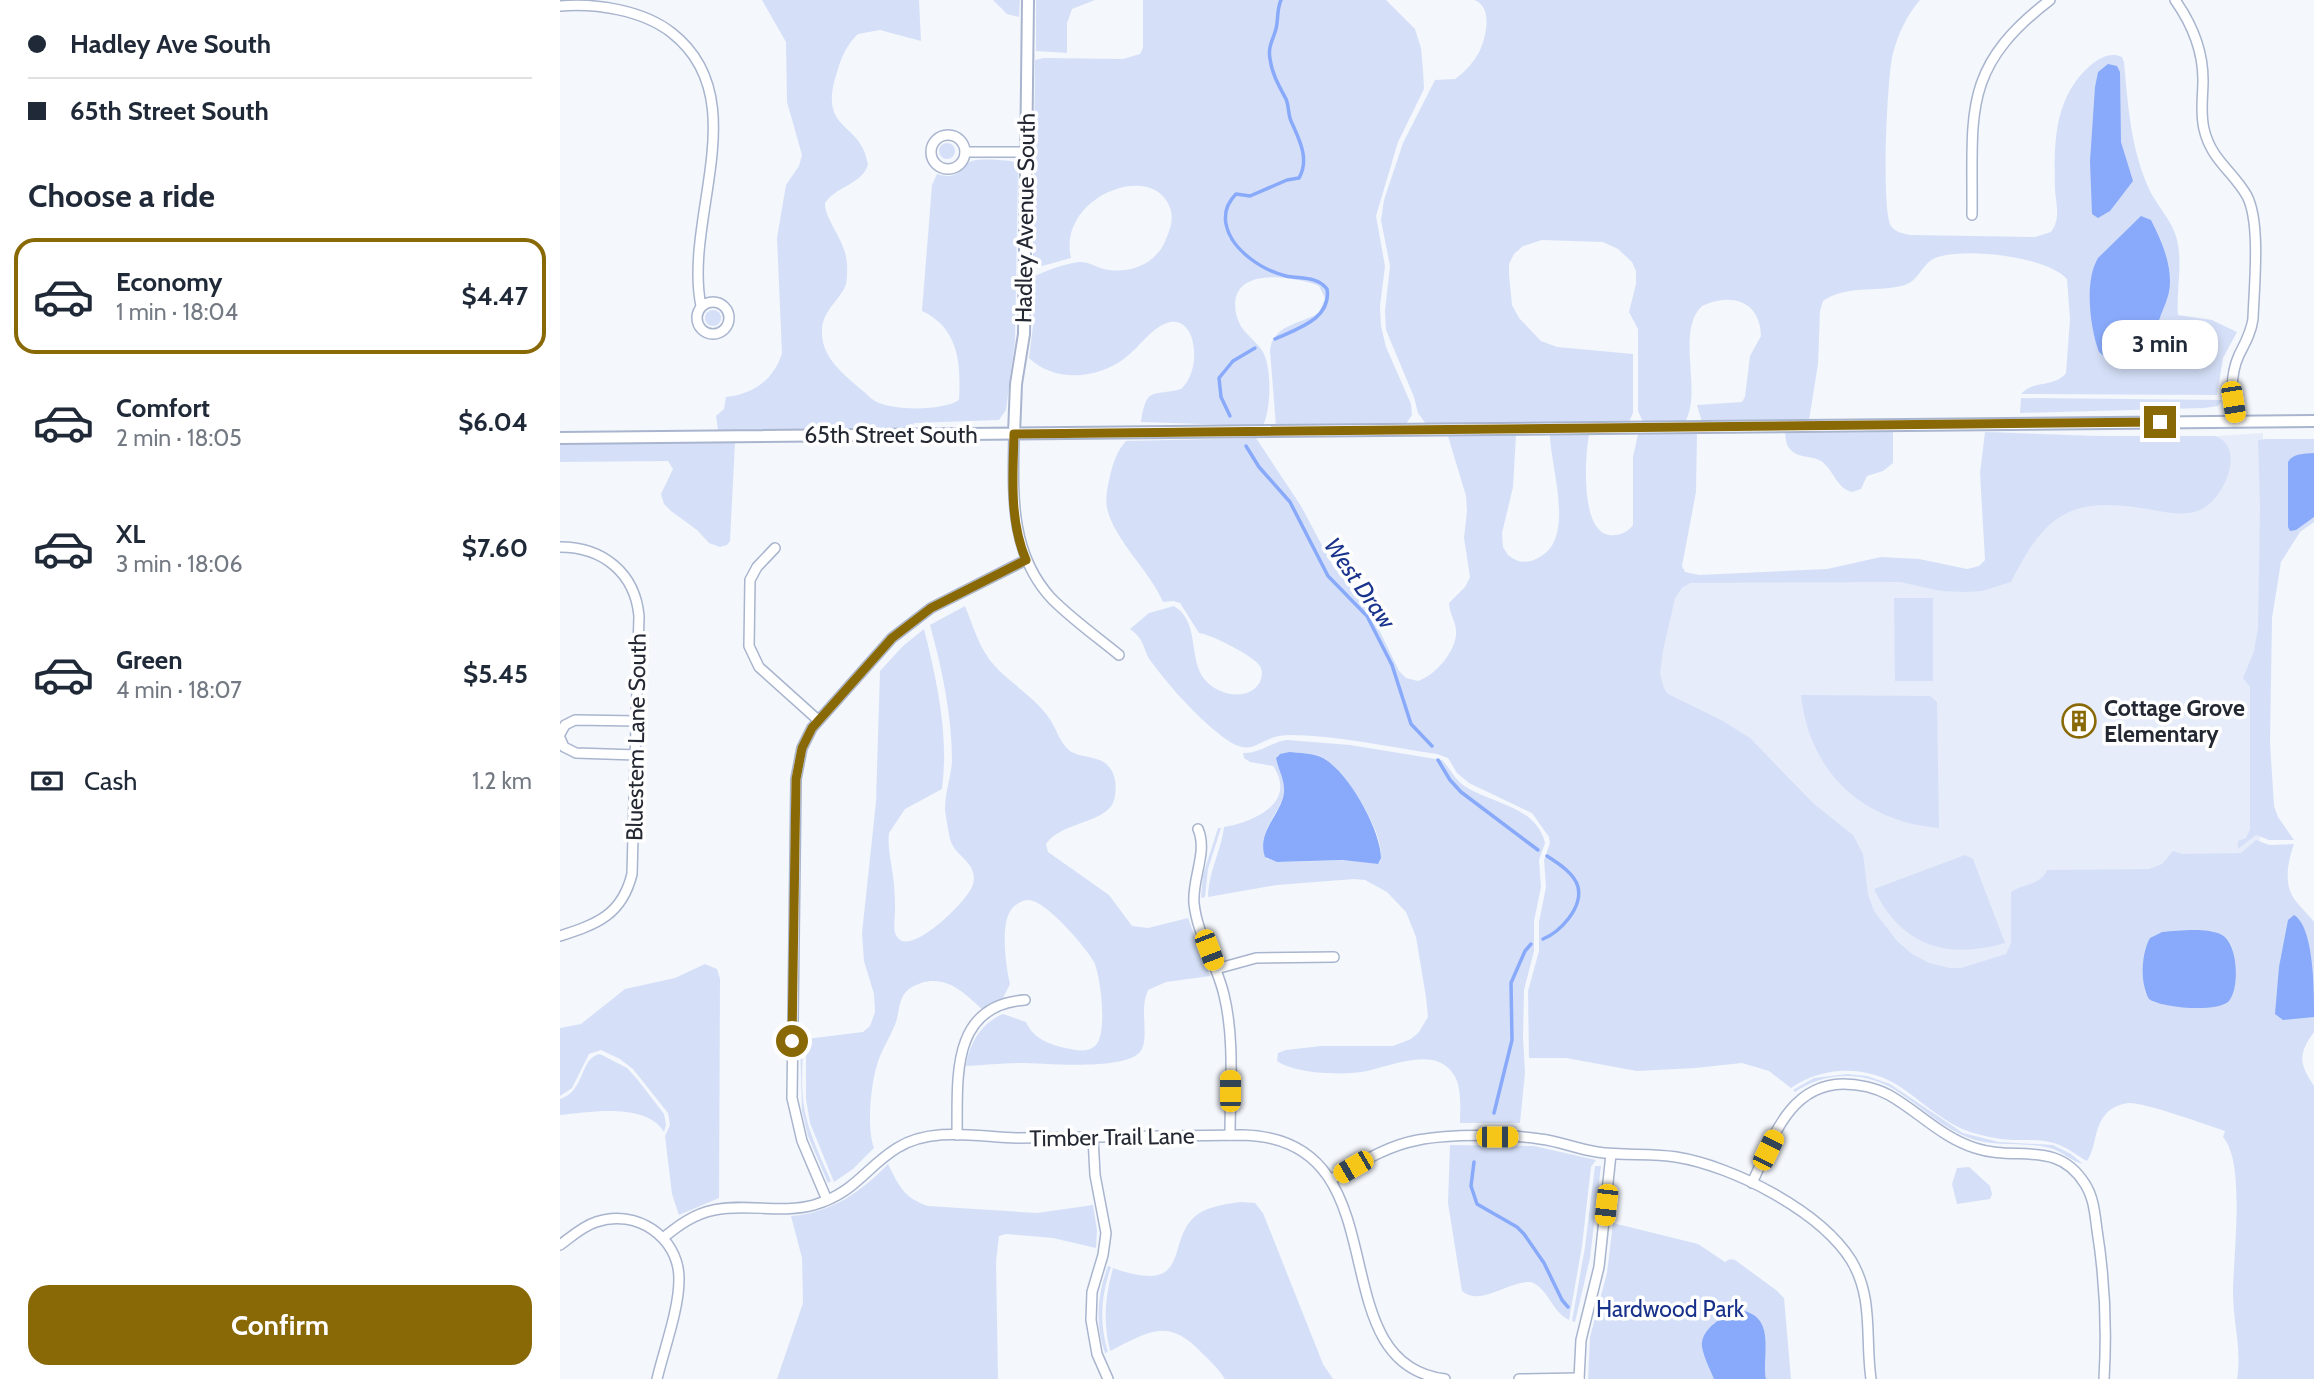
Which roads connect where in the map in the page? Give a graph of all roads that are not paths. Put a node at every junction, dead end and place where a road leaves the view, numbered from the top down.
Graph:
1 (1028, 0) edge
2 (2050, 0) edge
3 (2175, 0) edge
4 (560, 6) edge
5 (965, 152) dead end
6 (1026, 152) junction
7 (1972, 215) dead end
8 (701, 306) dead end
9 (2236, 421) junction
10 (2314, 421) edge
11 (1014, 434) junction
12 (560, 438) edge
13 (560, 547) edge
14 (775, 548) dead end
15 (1026, 560) junction
16 (1119, 655) dead end
17 (818, 720) junction
18 (637, 721) junction
19 (560, 736) edge
20 (636, 754) junction
21 (1198, 829) dead end
22 (560, 936) edge
23 (1334, 957) dead end
24 (1216, 969) junction
25 (1025, 1000) dead end
26 (957, 1135) junction
27 (1230, 1135) junction
28 (1093, 1137) junction
29 (1611, 1154) junction
30 (1332, 1180) junction
31 (1752, 1183) junction
32 (827, 1200) junction
33 (663, 1238) junction
34 (560, 1245) edge
35 (1579, 1378) edge
36 (657, 1379) edge
37 (1108, 1379) edge
38 (1445, 1379) edge
39 (1519, 1379) edge
40 (1871, 1379) edge
41 (2104, 1379) edge

1 - 6 street, Hadley Avenue South
2 - 7 street
3 - 9 street
4 - 8 street
5 - 6 street
6 - 11 street, Hadley Avenue South
9 - 10 street, 65th Street South
9 - 11 street, 65th Street South
11 - 12 street, 65th Street South
11 - 15 street
13 - 18 street, Bluestem Lane South
14 - 17 street
15 - 16 street
15 - 17 street
17 - 32 street
18 - 19 street
18 - 20 street, Bluestem Lane South
19 - 20 street
20 - 22 street, Bluestem Lane South
21 - 24 street
23 - 24 street
24 - 27 street
25 - 26 street
26 - 28 street, Timber Trail Lane
26 - 32 street, Timber Trail Lane
27 - 28 street, Timber Trail Lane
27 - 30 street, Timber Trail Lane
28 - 37 street
29 - 30 street
29 - 31 street
29 - 35 street
30 - 38 street, Timber Trail Lane
31 - 40 street
31 - 41 street
32 - 33 street, Timber Trail Lane
33 - 34 street
33 - 36 street
35 - 39 street

